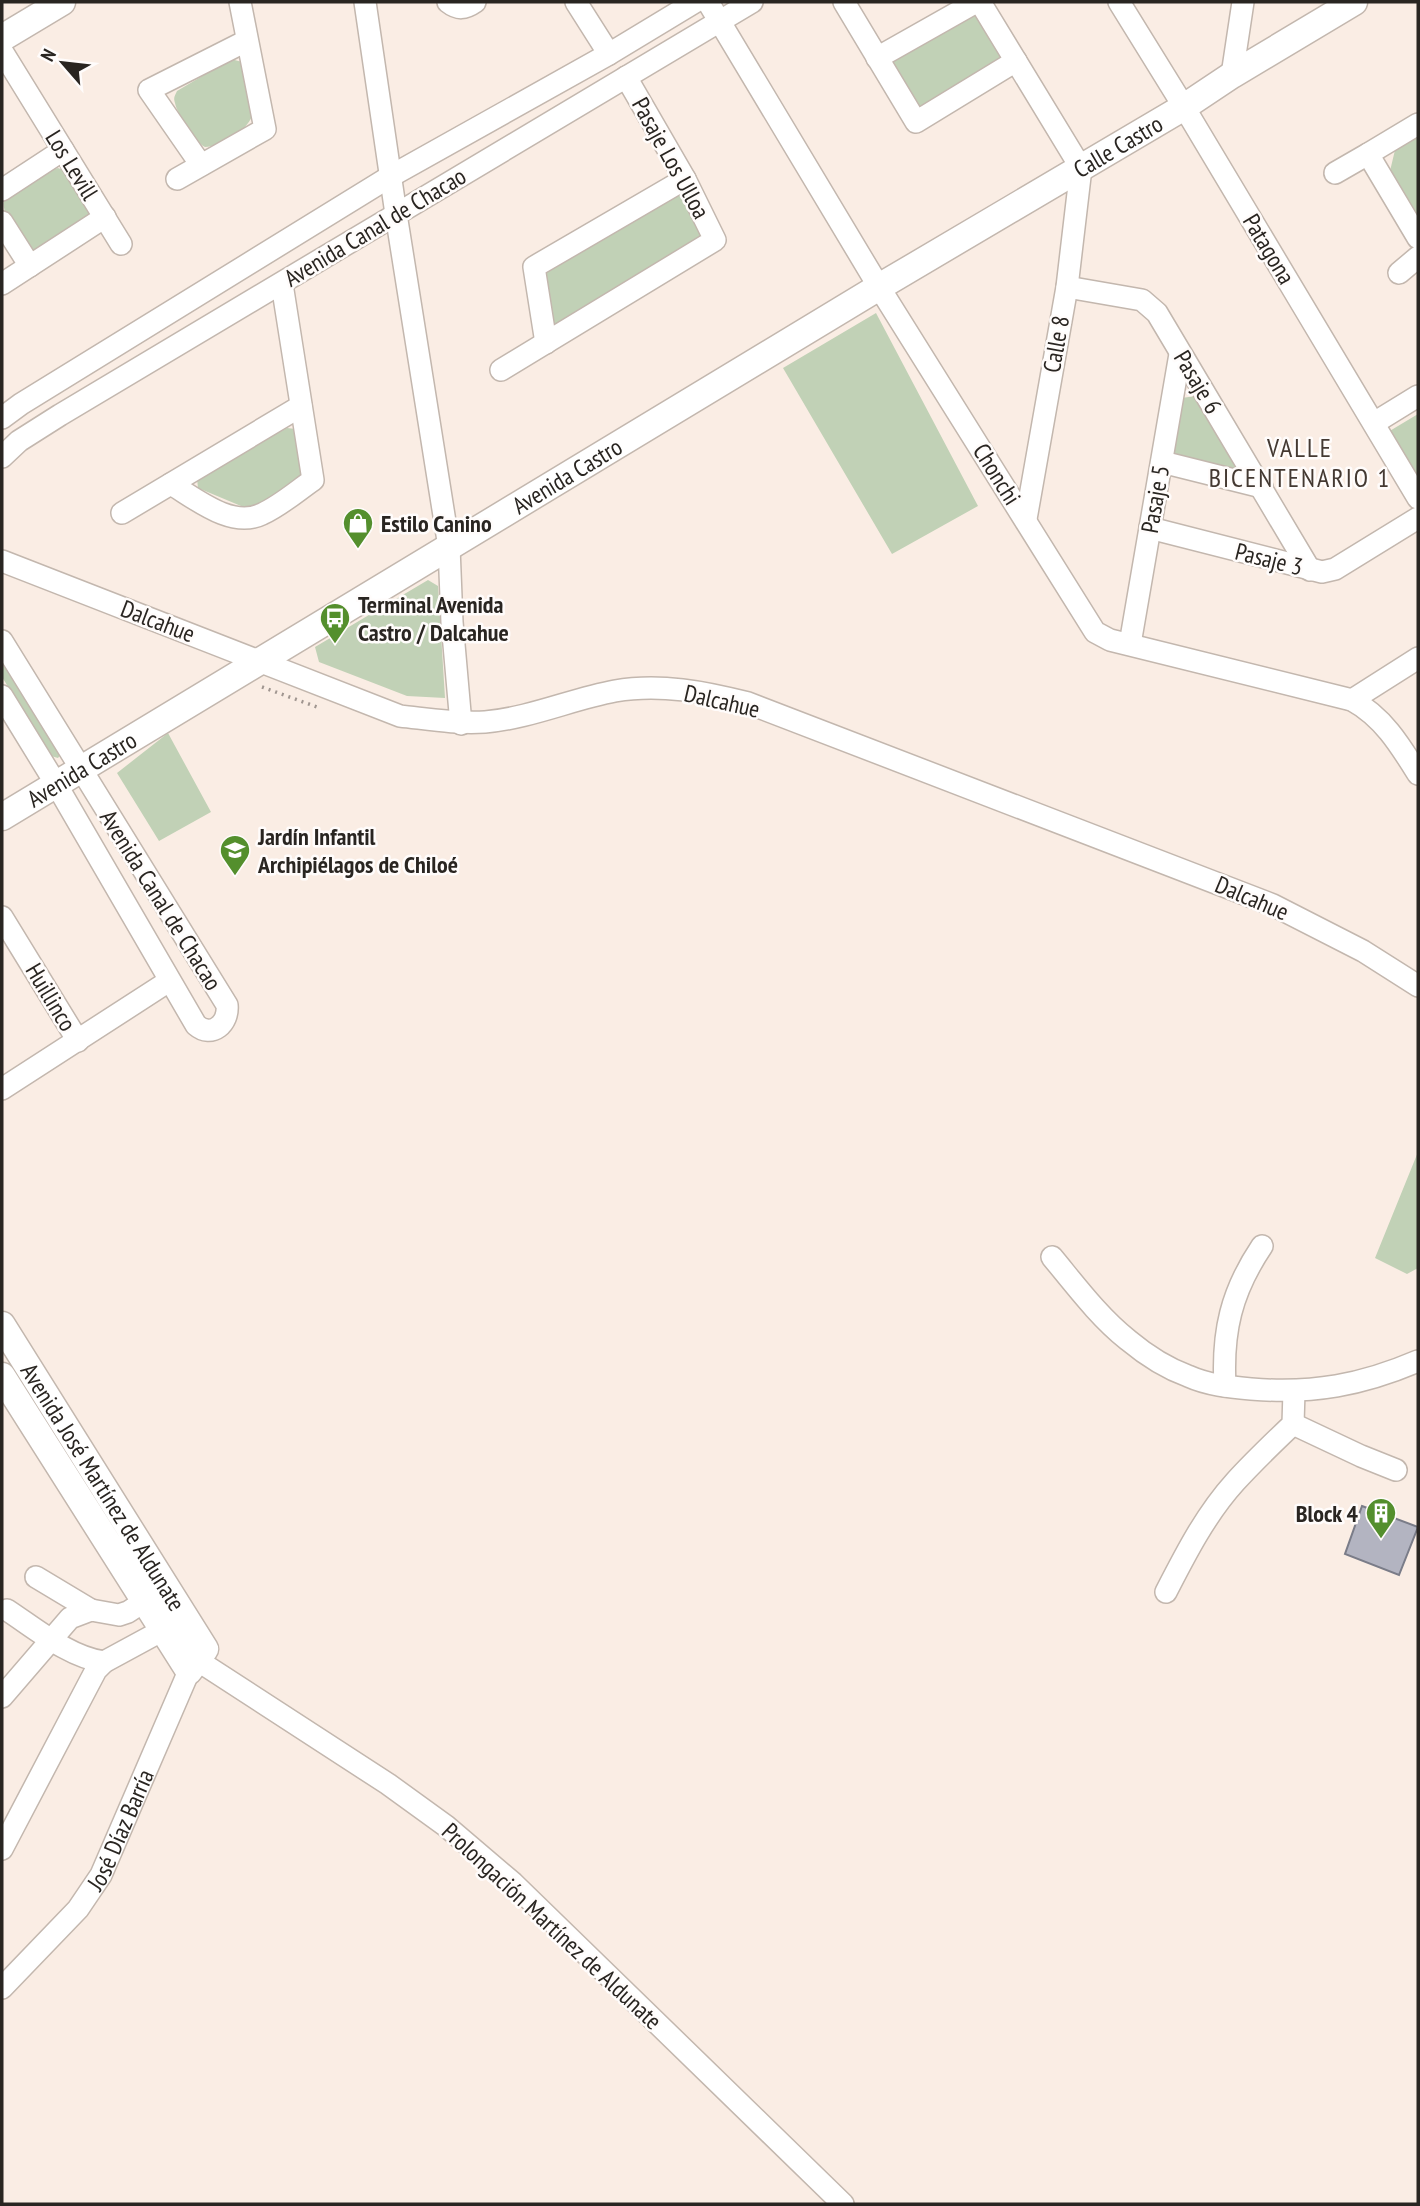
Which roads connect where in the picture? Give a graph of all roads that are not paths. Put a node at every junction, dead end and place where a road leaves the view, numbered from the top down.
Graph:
1 (61, 2) edge
2 (240, 2) edge
3 (365, 2) edge
4 (576, 2) edge
5 (695, 2) edge
6 (708, 2) edge
7 (752, 2) edge
8 (844, 2) edge
9 (978, 2) edge
10 (1119, 2) edge
11 (1243, 2) edge
12 (1354, 2) edge
13 (720, 20) junction
14 (2, 37) edge
15 (246, 41) junction
16 (2, 51) edge
17 (608, 54) junction
18 (877, 58) junction
19 (1016, 61) junction
20 (1232, 75) junction
21 (626, 77) junction
22 (1184, 107) junction
23 (1418, 124) edge
24 (63, 150) junction
25 (1368, 153) junction
26 (201, 165) junction
27 (1081, 168) junction
28 (1335, 173) dead end
29 (391, 176) junction
30 (177, 179) dead end
31 (685, 179) junction
32 (2, 190) edge
33 (396, 214) junction
34 (105, 217) junction
35 (2, 222) edge
36 (1418, 238) edge
37 (121, 244) dead end
38 (1418, 257) edge
39 (30, 266) junction
40 (1399, 273) dead end
41 (2, 284) edge
42 (282, 284) junction
43 (1066, 286) junction
44 (879, 287) junction
45 (546, 343) junction
46 (1180, 354) junction
47 (501, 370) dead end
48 (1418, 396) edge
49 (301, 405) junction
50 (2, 418) edge
51 (1374, 423) junction
52 (2, 457) edge
53 (1162, 462) junction
54 (171, 484) junction
55 (1262, 487) junction
56 (1418, 498) edge
57 (122, 513) dead end
58 (1418, 518) edge
59 (1026, 519) junction
60 (1150, 528) junction
61 (449, 547) junction
62 (2, 561) edge
63 (1310, 570) junction
64 (2, 640) edge
65 (1130, 644) junction
66 (1418, 658) edge
67 (260, 661) junction
68 (2, 696) edge
69 (1352, 700) junction
70 (461, 723) junction
71 (80, 770) junction
72 (1418, 774) edge
73 (56, 784) junction
74 (2, 817) edge
75 (2, 917) edge
76 (169, 981) junction
77 (1418, 986) edge
78 (78, 1041) junction
79 (2, 1089) edge
80 (1262, 1247) dead end
81 (1052, 1257) dead end
82 (2, 1325) edge
83 (1418, 1361) edge
84 (2, 1376) edge
85 (1225, 1387) junction
86 (1294, 1391) junction
87 (1293, 1424) junction
88 (1396, 1470) dead end
89 (36, 1577) dead end
90 (1166, 1592) dead end
91 (145, 1601) junction
92 (7, 1610) dead end
93 (91, 1610) junction
94 (163, 1630) junction
95 (52, 1639) junction
96 (197, 1660) junction
97 (100, 1666) junction
98 (2, 1697) edge
99 (2, 1849) edge
100 (2, 1988) edge
101 (843, 2204) edge

1 - 14 street
2 - 15 street
3 - 29 street
4 - 17 street
5 - 17 street, Avenida Canal de Chacao
6 - 13 street, Chonchi
7 - 13 street, Avenida Canal de Chacao
8 - 18 street
9 - 18 street
9 - 19 street
10 - 22 street, Patagona
11 - 20 street
12 - 20 street, Calle Castro
13 - 21 street, Avenida Canal de Chacao
13 - 44 street, Chonchi
15 - 26 street
15 - 26 street
16 - 24 street, Los Levill
17 - 29 street, Avenida Canal de Chacao
18 - 19 street
19 - 27 street
20 - 22 street, Calle Castro
21 - 31 street, Pasaje Los Ulloa
21 - 33 street, Avenida Canal de Chacao
22 - 27 street, Calle Castro
22 - 51 street, Patagona
23 - 25 street
24 - 32 street
24 - 34 street, Los Levill
25 - 28 street
25 - 36 street
26 - 30 street
27 - 43 street, Calle 8
27 - 44 street, Calle Castro
29 - 33 street
29 - 50 street, Avenida Canal de Chacao
31 - 45 street
31 - 45 street, Pasaje Los Ulloa
33 - 42 street, Avenida Canal de Chacao
33 - 61 street
34 - 37 street, Los Levill
34 - 39 street
35 - 39 street
38 - 40 street
39 - 41 street
42 - 49 street
42 - 52 street, Avenida Canal de Chacao
43 - 46 street, Pasaje 6
43 - 59 street, Calle 8
44 - 59 street, Chonchi
44 - 61 street, Avenida Castro
45 - 47 street
46 - 53 street, Pasaje 5
46 - 55 street, Pasaje 6
48 - 51 street
49 - 54 street
49 - 54 street
51 - 56 street, Patagona
53 - 55 street
53 - 60 street, Pasaje 5
54 - 57 street
55 - 63 street, Pasaje 6
58 - 63 street, Pasaje 3
59 - 65 street, Chonchi
60 - 63 street, Pasaje 3
60 - 65 street, Pasaje 5
61 - 67 street, Avenida Castro
61 - 70 street
62 - 67 street, Dalcahue
64 - 71 street, Avenida Canal de Chacao
65 - 69 street, Chonchi
66 - 69 street
67 - 70 street, Dalcahue
67 - 71 street, Avenida Castro
68 - 73 street, Avenida Canal de Chacao
69 - 72 street, Chonchi
70 - 77 street, Dalcahue
71 - 73 street, Avenida Castro
71 - 76 street, Avenida Canal de Chacao
73 - 74 street, Avenida Castro
73 - 76 street, Avenida Canal de Chacao
75 - 78 street, Huillinco
76 - 78 street
78 - 79 street
80 - 85 street
81 - 85 street
82 - 96 street, Avenida José Martínez de Aldunate
83 - 86 street
84 - 91 street, Avenida José Martínez de Aldunate
85 - 86 street
86 - 87 street
87 - 88 street
87 - 90 street
89 - 93 street
91 - 93 street
91 - 94 street, Avenida José Martínez de Aldunate
92 - 95 street
93 - 95 street
94 - 96 street, Avenida José Martínez de Aldunate
94 - 97 street
95 - 97 street
95 - 98 street
96 - 100 street, José Díaz Barría
96 - 101 street, Prolongación Martínez de Aldunate
97 - 99 street

